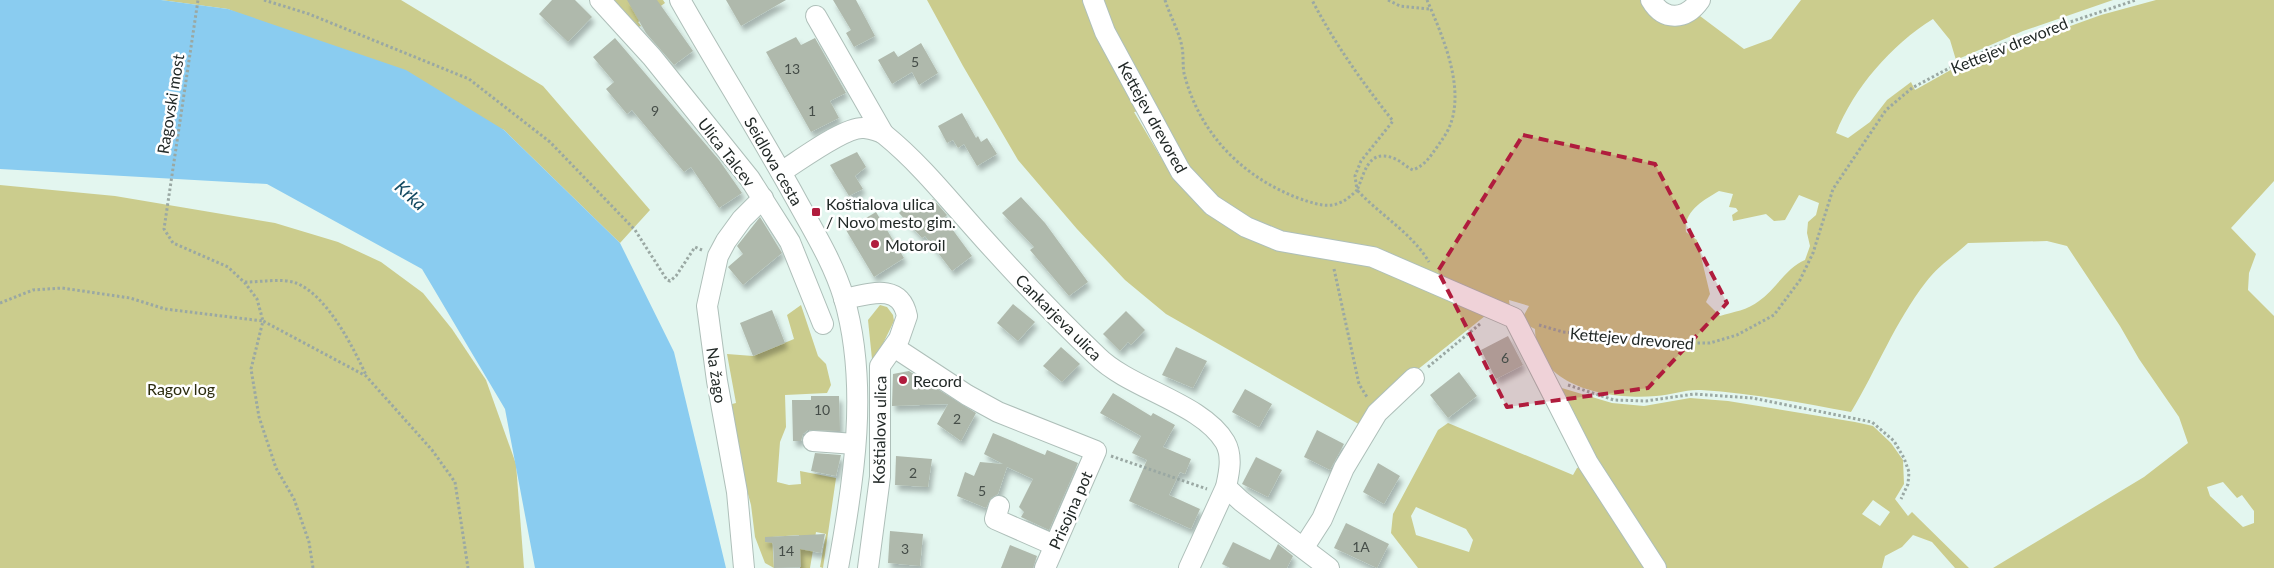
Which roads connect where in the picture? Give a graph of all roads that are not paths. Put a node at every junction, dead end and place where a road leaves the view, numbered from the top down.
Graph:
1 (600, 0) edge
2 (680, 0) edge
3 (1093, 0) edge
4 (1652, 0) edge
5 (1700, 0) edge
6 (816, 16) dead end
7 (883, 133) junction
8 (781, 172) junction
9 (763, 198) junction
10 (844, 299) junction
11 (824, 324) dead end
12 (894, 346) junction
13 (1422, 372) road end
14 (813, 441) dead end
15 (856, 444) junction
16 (1225, 490) junction
17 (999, 506) dead end
18 (1054, 545) junction
19 (1304, 546) junction
20 (744, 568) edge
21 (838, 568) edge
22 (868, 568) edge
23 (1045, 568) edge
24 (1189, 568) edge
25 (1329, 568) edge
26 (1656, 568) edge

1 - 9 street, Ulica Talcev
2 - 8 street, Seidlova cesta
3 - 26 street, Kettejev drevored
4 - 5 street
6 - 7 street, Cankarjeva ulica
7 - 8 street
7 - 16 street, Cankarjeva ulica
8 - 10 street, Seidlova cesta
9 - 11 street, Ulica Talcev
9 - 20 street, Na žago
10 - 12 street, Koštialova ulica
10 - 15 street, Seidlova cesta
12 - 18 street, Prisojna pot
12 - 22 street, Koštialova ulica
13 - 19 street
14 - 15 street
15 - 21 street, Seidlova cesta
16 - 19 street
16 - 24 street, Cankarjeva ulica
17 - 18 street
18 - 23 street, Prisojna pot
19 - 25 street

